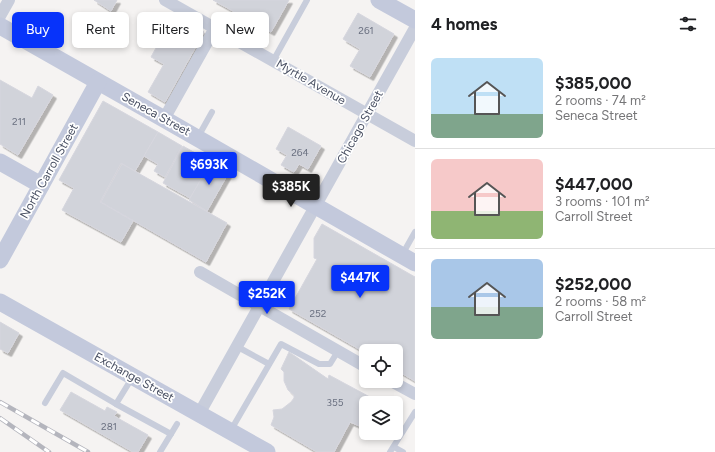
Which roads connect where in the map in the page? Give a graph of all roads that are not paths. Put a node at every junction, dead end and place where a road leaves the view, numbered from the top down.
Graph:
1 (9, 0) edge
2 (165, 0) edge
3 (307, 0) edge
4 (379, 0) edge
5 (0, 16) edge
6 (415, 20) edge
7 (0, 26) edge
8 (211, 26) edge
9 (415, 28) edge
10 (211, 33) edge
11 (250, 48) edge
12 (273, 61) junction
13 (98, 82) junction
14 (212, 112) dead end
15 (367, 114) junction
16 (164, 119) junction
17 (198, 138) junction
18 (415, 141) edge
19 (0, 162) edge
20 (41, 185) junction
21 (316, 206) junction
22 (415, 232) edge
23 (408, 259) edge
24 (0, 260) edge
25 (200, 272) dead end
26 (0, 302) edge
27 (259, 306) junction
28 (236, 346) junction
29 (338, 351) junction
30 (359, 363) edge
31 (269, 364) junction
32 (132, 376) junction
33 (403, 388) edge
34 (415, 394) edge
35 (45, 404) dead end
36 (116, 404) junction
37 (415, 412) edge
38 (199, 414) junction
39 (176, 424) dead end
40 (230, 431) junction
41 (171, 434) junction
42 (392, 449) edge
43 (160, 452) edge
44 (268, 452) edge
45 (403, 452) edge

1 - 5 street
2 - 8 street, Myrtle Avenue
3 - 12 lane
4 - 6 street
7 - 13 street, Seneca Street
9 - 15 street, Chicago Street
10 - 16 street
11 - 12 street, Myrtle Avenue
12 - 15 street, Myrtle Avenue
13 - 16 street, Seneca Street
13 - 20 street, North Carroll Street
14 - 17 lane
15 - 18 street, Myrtle Avenue
15 - 21 street, Chicago Street
16 - 17 street, Seneca Street
17 - 21 street, Seneca Street
19 - 20 street
20 - 24 street, North Carroll Street
21 - 23 street, Seneca Street
21 - 27 street, Chicago Street
22 - 23 lane
25 - 27 street
26 - 32 street, Exchange Street
27 - 28 street, Chicago Street
27 - 29 street
28 - 31 lane
28 - 38 street, Chicago Street
29 - 30 street
29 - 31 lane
31 - 40 lane
32 - 36 lane
32 - 38 street, Exchange Street
33 - 34 street
35 - 36 lane
36 - 41 lane
37 - 42 lane
38 - 40 street, Exchange Street
39 - 41 lane
40 - 44 street, Exchange Street
41 - 43 lane
42 - 45 lane

